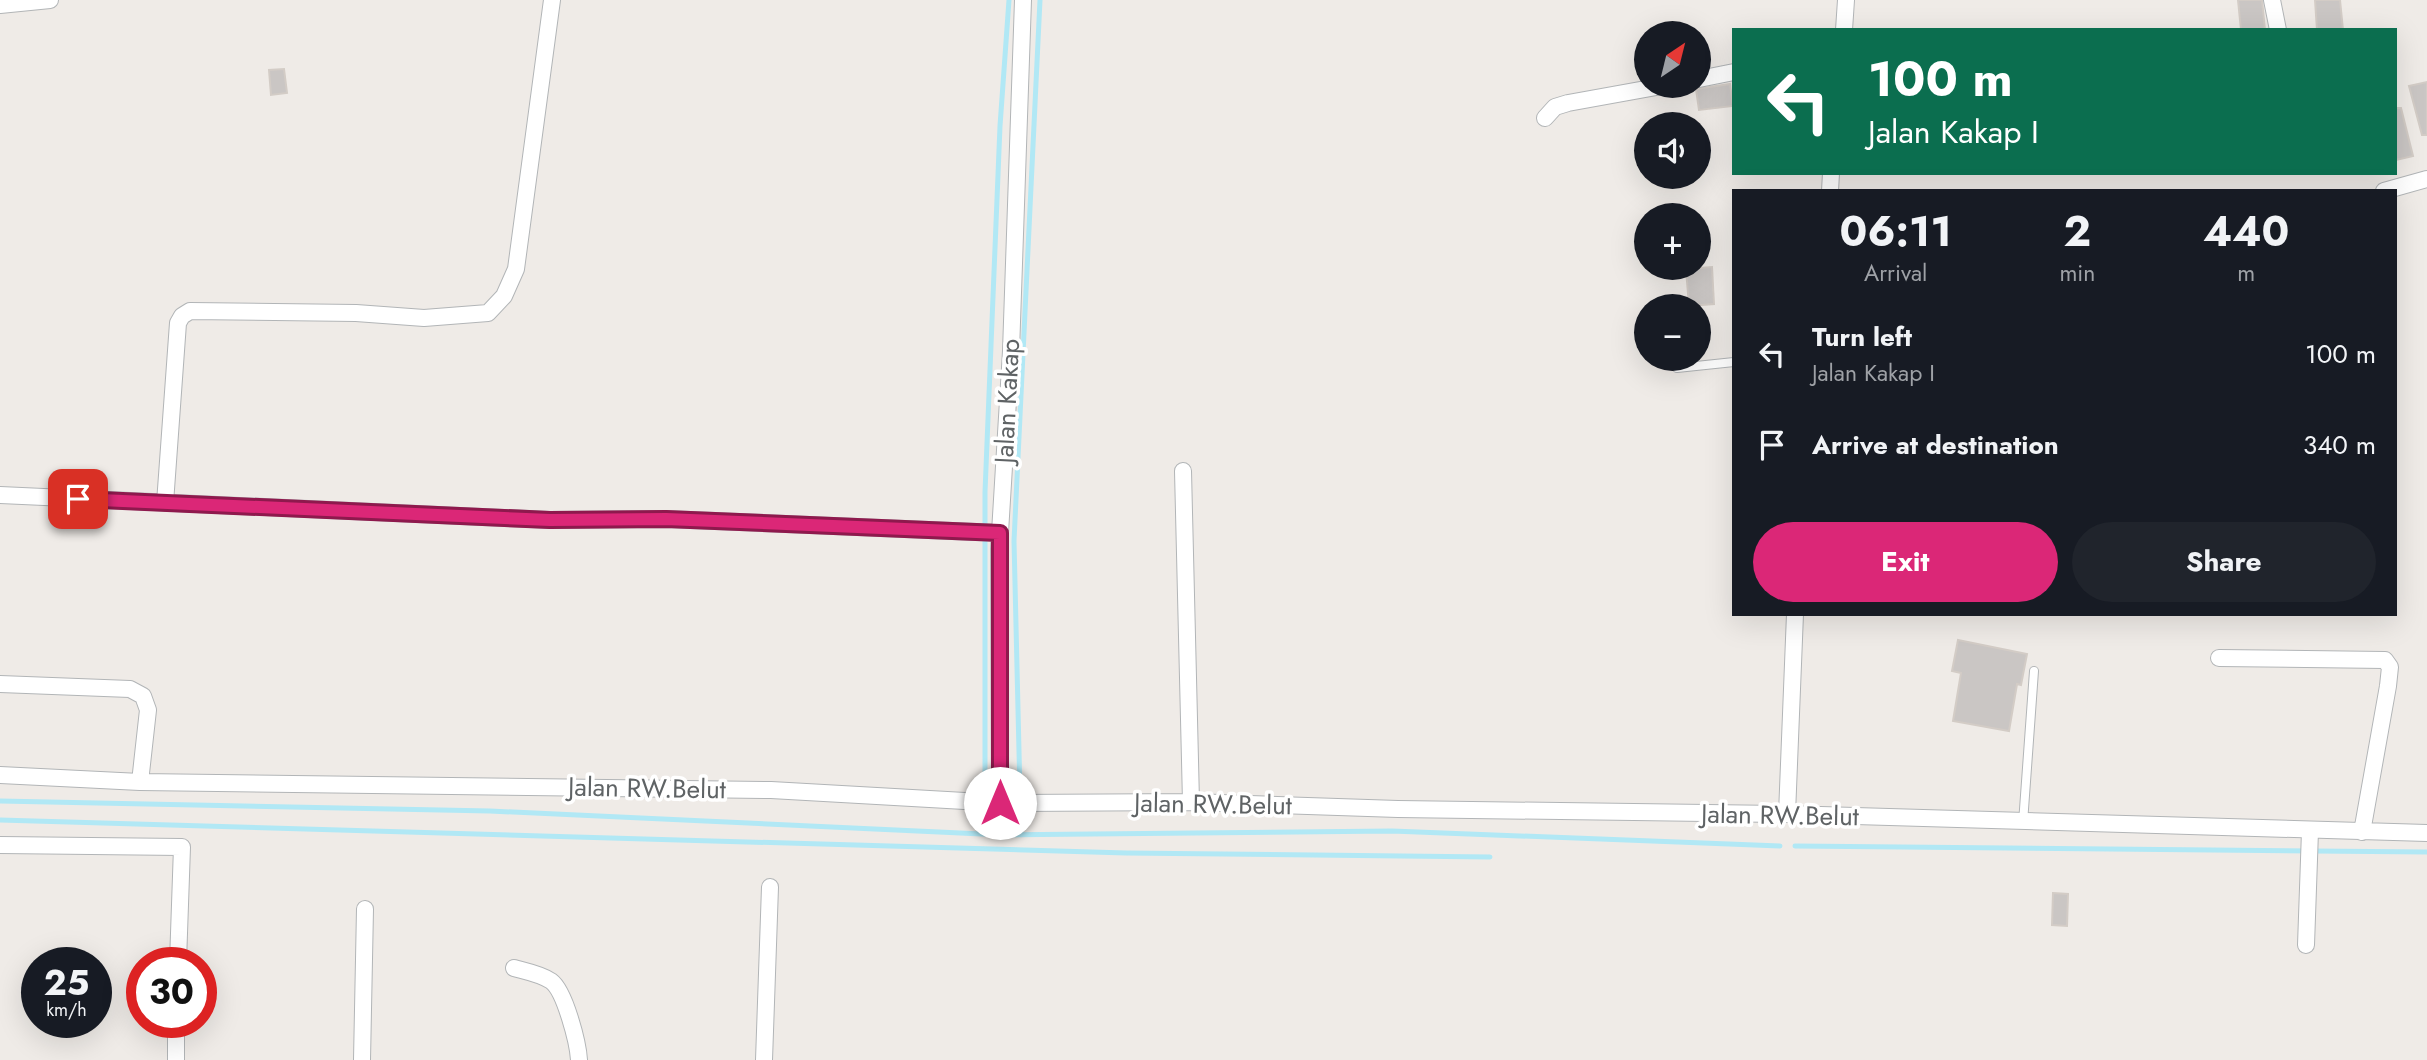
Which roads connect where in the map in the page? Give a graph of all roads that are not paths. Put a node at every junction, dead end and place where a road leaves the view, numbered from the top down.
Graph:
1 (50, 0) edge
2 (552, 0) edge
3 (1023, 0) edge
4 (1846, 0) edge
5 (2272, 0) edge
6 (0, 5) edge
7 (1844, 28) edge
8 (2278, 28) edge
9 (1732, 72) edge
10 (1712, 76) edge
11 (1634, 91) edge
12 (1545, 118) dead end
13 (2427, 179) edge
14 (2391, 189) edge
15 (1732, 362) edge
16 (1711, 364) edge
17 (1183, 471) dead end
18 (0, 495) edge
19 (165, 503) junction
20 (1000, 533) junction
21 (1795, 616) edge
22 (2219, 658) dead end
23 (2034, 671) dead end
24 (0, 684) edge
25 (0, 775) edge
26 (139, 782) junction
27 (1191, 802) junction
28 (1000, 803) junction
29 (1787, 814) junction
30 (2023, 823) junction
31 (2310, 831) junction
32 (2362, 832) junction
33 (2427, 833) edge
34 (0, 845) edge
35 (770, 887) dead end
36 (365, 909) dead end
37 (2306, 945) dead end
38 (179, 947) edge
39 (513, 968) dead end
40 (176, 1038) edge
41 (176, 1060) edge
42 (362, 1060) edge
43 (579, 1060) edge
44 (764, 1060) edge

1 - 6 street
2 - 19 street
3 - 20 street, Jalan Kakap
4 - 7 street
5 - 8 street
9 - 10 street
11 - 12 street
13 - 14 street
15 - 16 lane
17 - 27 street
18 - 19 street
19 - 20 street
20 - 28 street, Jalan Kakap
21 - 29 street
22 - 32 street
23 - 30 lane
24 - 26 street
25 - 26 street, Jalan RW.Belut
26 - 28 street, Jalan RW.Belut
27 - 28 street, Jalan RW.Belut
27 - 29 street, Jalan RW.Belut
29 - 30 street, Jalan RW.Belut
30 - 31 street, Jalan RW.Belut
31 - 32 street, Jalan RW.Belut
31 - 37 street
32 - 33 street, Jalan RW.Belut
34 - 38 street
35 - 44 street
36 - 42 street
39 - 43 street
40 - 41 street

